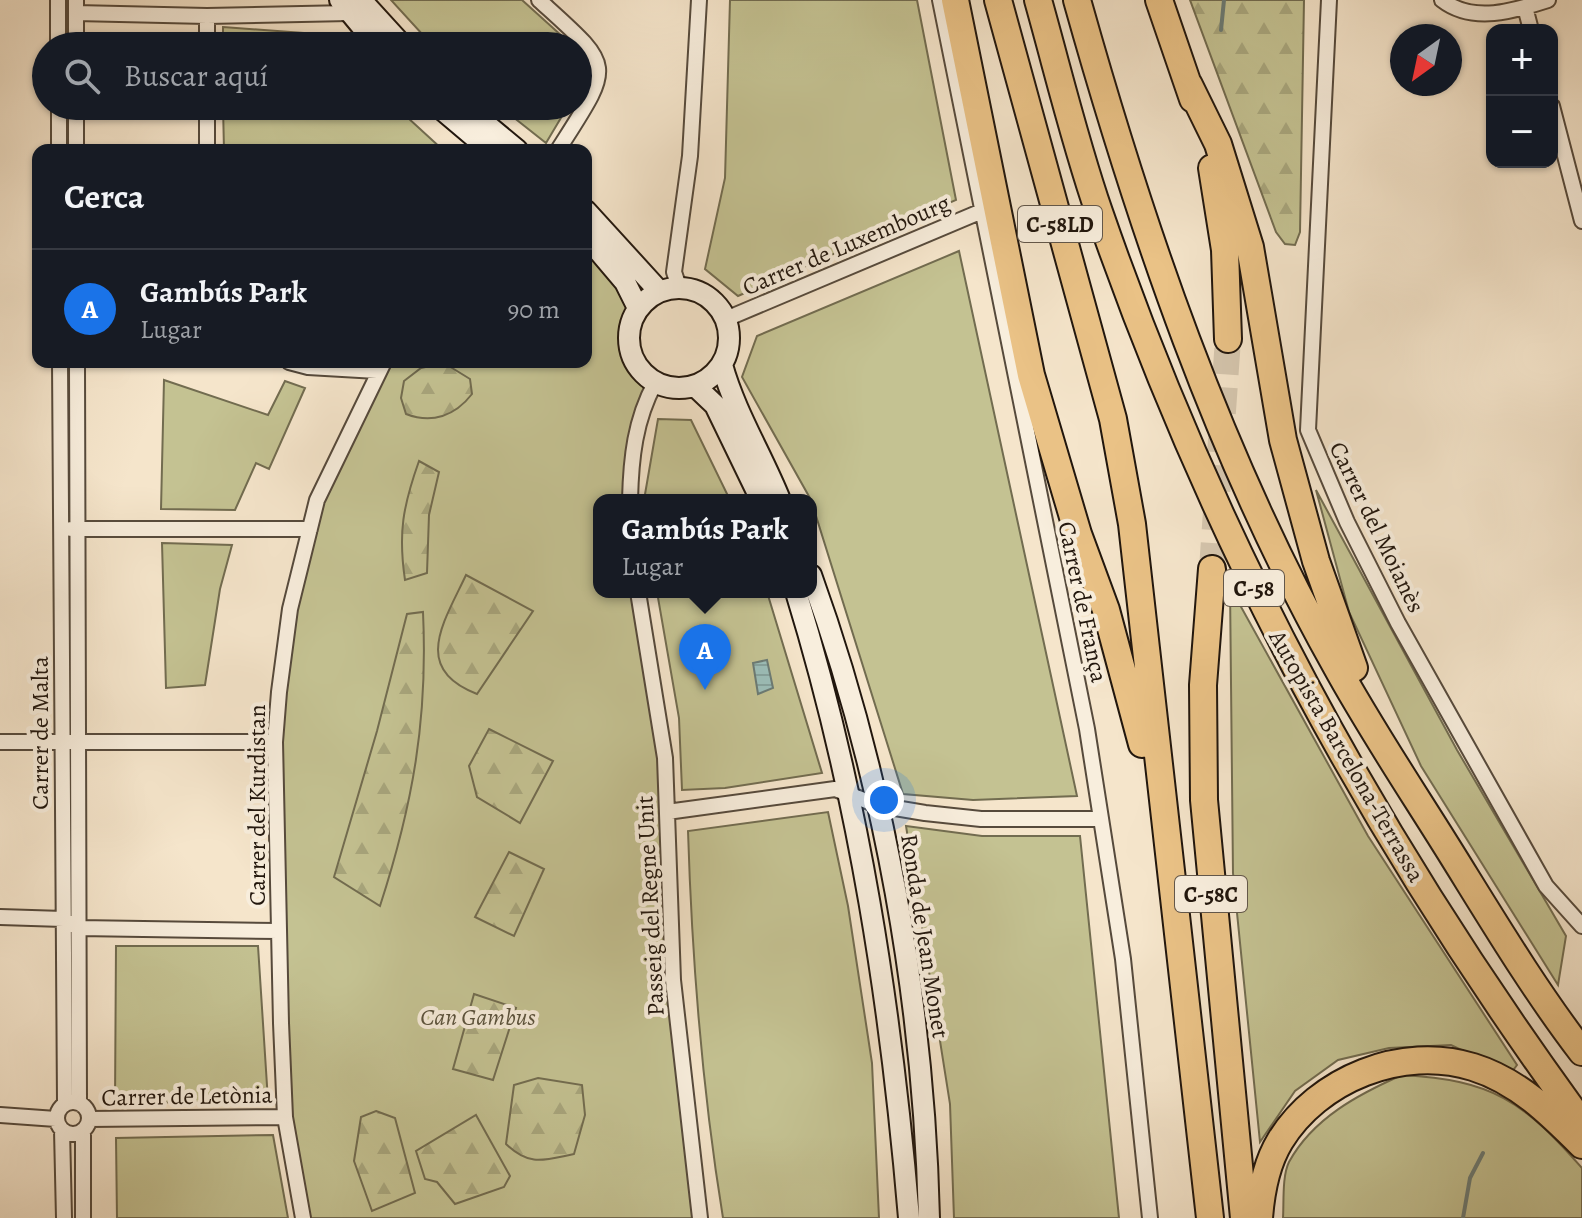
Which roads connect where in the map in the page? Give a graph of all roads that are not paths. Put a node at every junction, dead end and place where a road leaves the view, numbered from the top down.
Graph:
1 (58, 0) edge
2 (539, 0) edge
3 (699, 0) edge
4 (940, 0) edge
5 (955, 0) edge
6 (998, 0) edge
7 (1038, 0) edge
8 (1077, 0) edge
9 (1159, 0) edge
10 (1329, 0) edge
11 (1442, 0) edge
12 (1548, 0) edge
13 (350, 4) edge
14 (76, 6) edge
15 (1525, 7) junction
16 (207, 16) junction
17 (1529, 24) edge
18 (58, 32) edge
19 (76, 32) edge
20 (207, 32) edge
21 (369, 32) edge
22 (385, 32) edge
23 (574, 32) edge
24 (592, 50) edge
25 (1189, 85) junction
26 (592, 92) edge
27 (59, 120) edge
28 (76, 120) edge
29 (207, 120) edge
30 (455, 120) edge
31 (481, 120) edge
32 (576, 120) edge
33 (1558, 129) edge
34 (59, 144) edge
35 (76, 144) edge
36 (207, 144) edge
37 (483, 144) edge
38 (510, 144) edge
39 (562, 144) edge
40 (982, 211) junction
41 (592, 217) edge
42 (1582, 221) edge
43 (592, 243) edge
44 (669, 289) junction
45 (638, 308) junction
46 (726, 319) junction
47 (1228, 339) tunnel mouth
48 (722, 365) junction
49 (60, 368) edge
50 (77, 368) edge
51 (379, 368) edge
52 (655, 383) junction
53 (695, 386) junction
54 (1113, 419) joint
55 (630, 494) edge
56 (759, 494) edge
57 (778, 494) edge
58 (61, 529) junction
59 (78, 529) junction
60 (310, 529) junction
61 (1212, 569) tunnel mouth
62 (817, 592) edge
63 (639, 598) edge
64 (798, 598) edge
65 (0, 742) edge
66 (275, 742) junction
67 (62, 743) junction
68 (78, 744) junction
69 (1402, 774) junction
70 (850, 795) junction
71 (877, 805) junction
72 (667, 812) junction
73 (1101, 819) junction
74 (1168, 865) junction
75 (0, 917) edge
76 (63, 919) junction
77 (1582, 926) edge
78 (79, 928) junction
79 (278, 931) junction
80 (1582, 1052) edge
81 (72, 1104) junction
82 (0, 1115) edge
83 (285, 1117) junction
84 (1582, 1123) edge
85 (59, 1125) junction
86 (86, 1125) junction
87 (1582, 1145) edge
88 (64, 1218) edge
89 (83, 1218) edge
90 (303, 1218) edge
91 (700, 1218) edge
92 (909, 1218) edge
93 (929, 1218) edge
94 (1150, 1218) edge
95 (1210, 1218) edge
96 (1244, 1218) edge
97 (1259, 1218) edge

1 - 18 street
2 - 23 street
3 - 44 street
4 - 40 street, Carrer de França
5 - 74 highway
6 - 54 highway, C-58LD
7 - 84 highway, Autopista Barcelona-Terrassa / C-58
8 - 69 highway, Autopista Barcelona-Terrassa / C-58
9 - 25 highway
10 - 77 street, Carrer del Moianès
11 - 15 street
12 - 15 street
13 - 16 street
13 - 21 street
13 - 22 street
14 - 16 street
14 - 19 street
15 - 17 street
16 - 20 street
24 - 26 street
25 - 47 highway
25 - 69 highway
27 - 34 street
28 - 35 street
29 - 36 street
30 - 37 street
31 - 38 street
32 - 39 street
33 - 42 street
40 - 46 street, Carrer de Luxembourg
40 - 73 street, Carrer de França
41 - 44 street
43 - 45 street
44 - 45 street
44 - 46 street
45 - 52 street
46 - 48 street
48 - 53 street
48 - 57 street
49 - 58 street, Carrer de Malta
50 - 59 street, Carrer de Malta
51 - 60 street, Carrer del Kurdistan
52 - 53 street
52 - 55 street
53 - 56 street
54 - 74 highway, C-58C
58 - 59 street
58 - 67 street, Carrer de Malta
59 - 60 street
59 - 68 street, Carrer de Malta
60 - 66 street, Carrer del Kurdistan
61 - 96 highway, C-58C
62 - 71 street, Ronda de Jean Monet
63 - 72 street, Passeig del Regne Unit
64 - 70 street, Ronda de Jean Monet
65 - 67 street
66 - 68 street
66 - 79 street, Carrer del Kurdistan
67 - 68 street
67 - 76 street, Carrer de Malta
68 - 78 street, Carrer de Malta
69 - 80 highway, Autopista Barcelona-Terrassa / C-58
70 - 71 street
70 - 72 street
70 - 92 street, Ronda de Jean Monet
71 - 73 street
71 - 93 street, Ronda de Jean Monet
72 - 91 street, Passeig del Regne Unit
73 - 94 street, Carrer de França
74 - 95 highway, C-58C
75 - 76 street
76 - 78 street
76 - 81 street, Carrer de Malta
78 - 79 street
78 - 81 street, Carrer de Malta
79 - 83 street, Carrer del Kurdistan
81 - 85 street
81 - 86 street
82 - 85 street, Carrer de Letònia
83 - 86 street, Carrer de Letònia
83 - 90 street, Carrer del Kurdistan
85 - 86 street, Carrer de Letònia
85 - 88 street
86 - 89 street
87 - 97 highway

